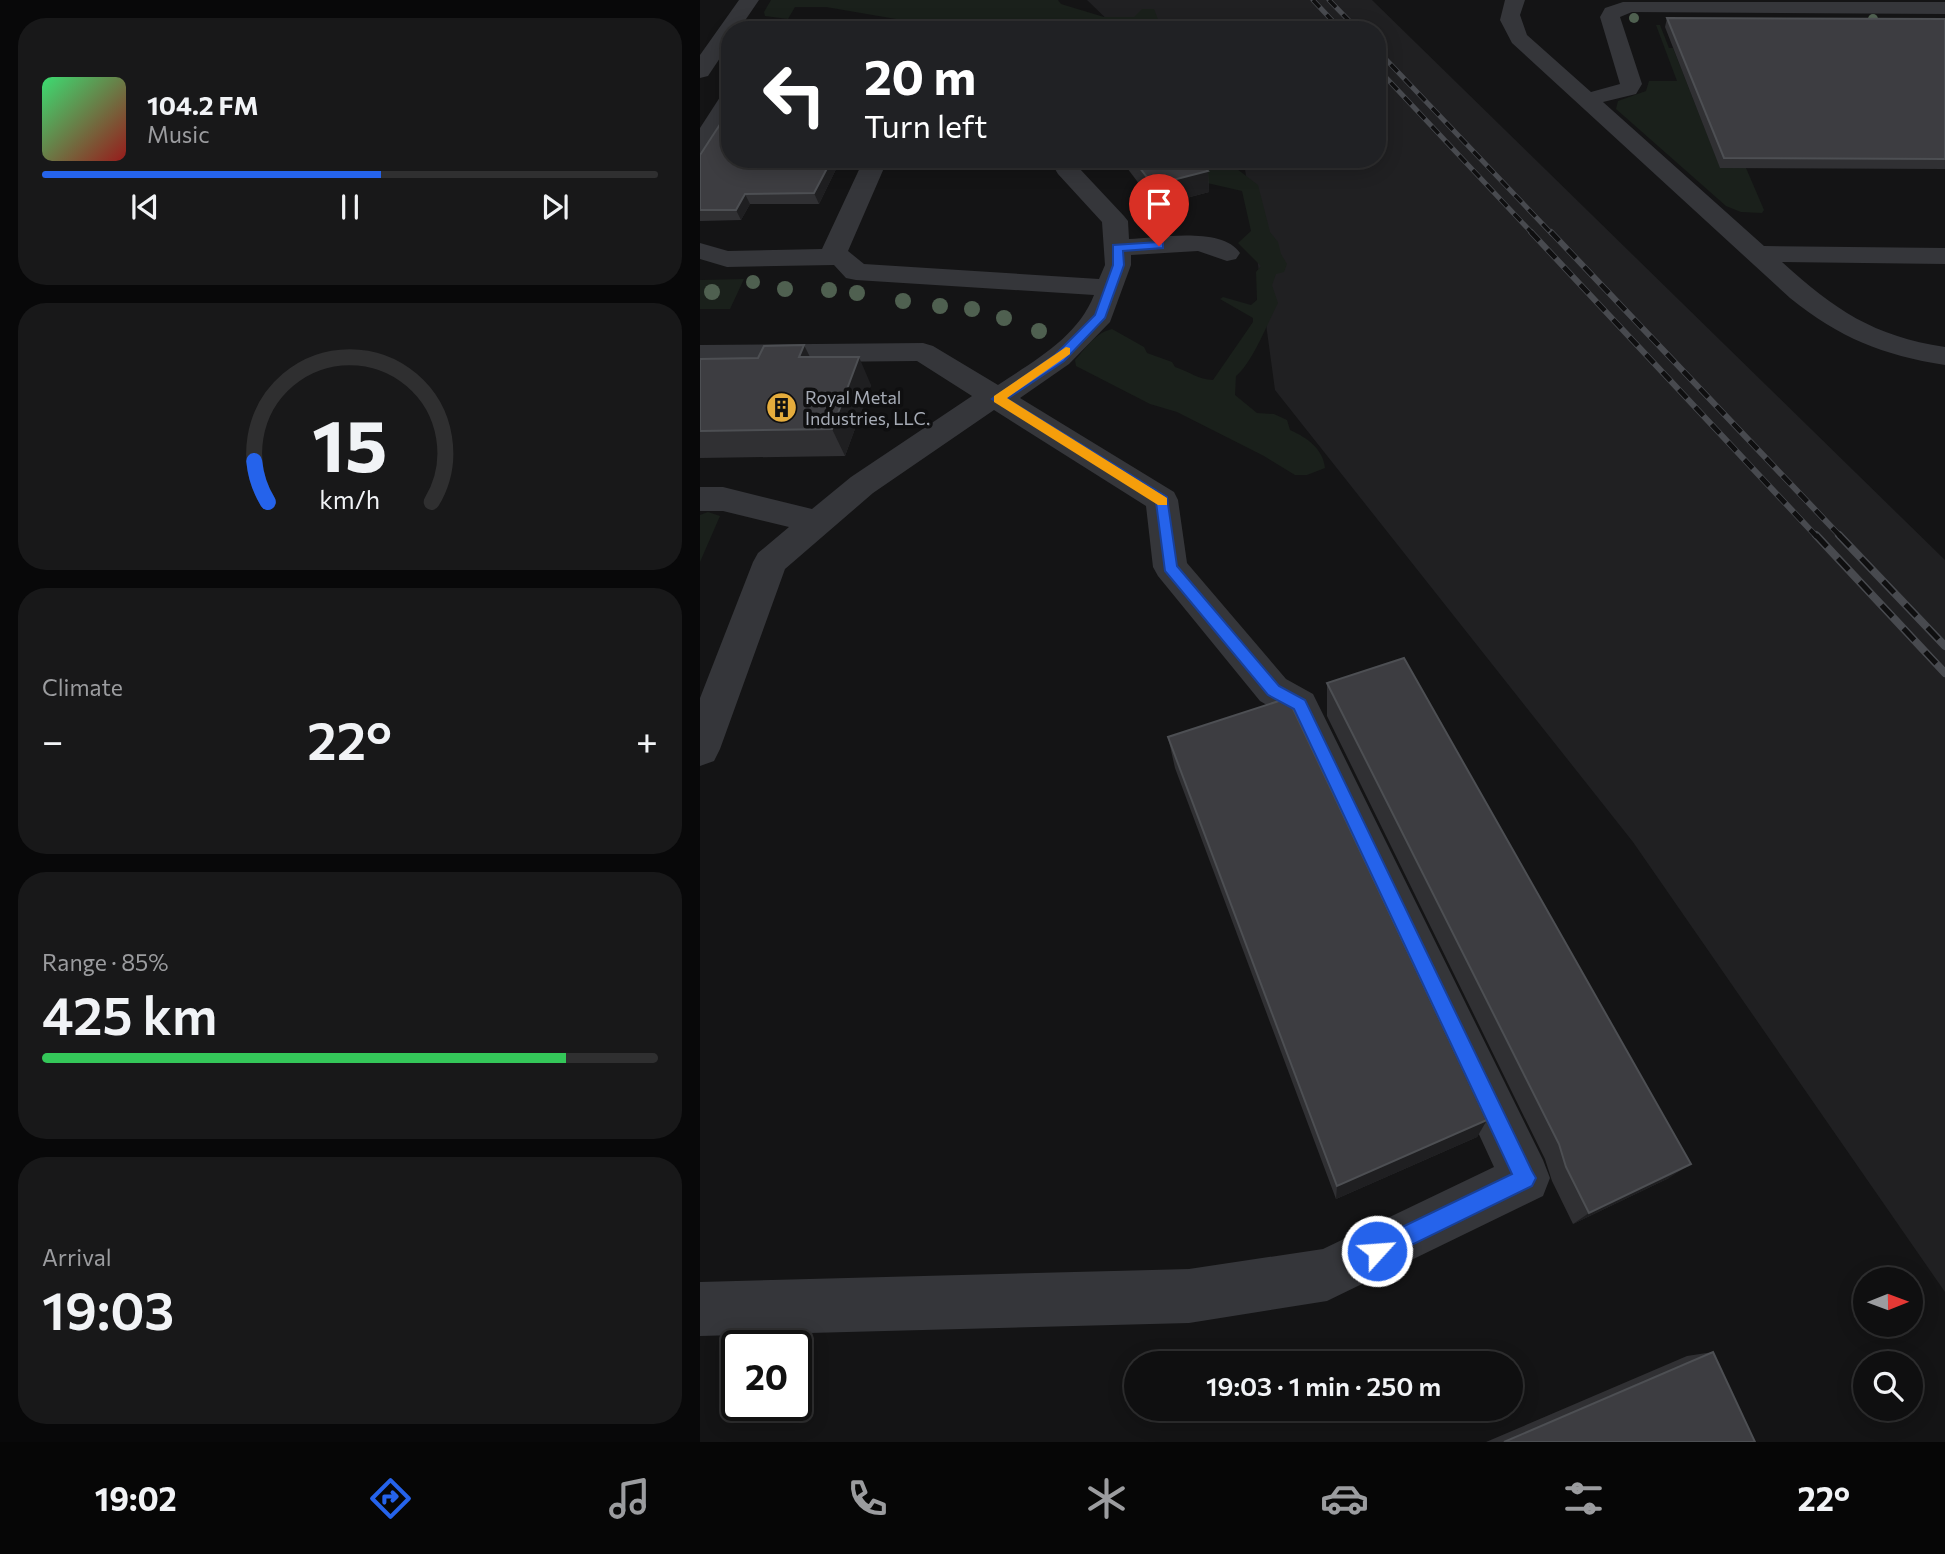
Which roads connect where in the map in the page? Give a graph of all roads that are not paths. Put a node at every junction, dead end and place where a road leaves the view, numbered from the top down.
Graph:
1 (1515, 0) edge
2 (1820, 4) edge
3 (1945, 8) edge
4 (732, 15) edge
5 (750, 21) edge
6 (721, 34) edge
7 (721, 63) edge
8 (703, 66) edge
9 (1586, 100) junction
10 (721, 113) edge
11 (700, 146) edge
12 (872, 168) edge
13 (1067, 168) edge
14 (1117, 248) junction
15 (700, 251) edge
16 (1227, 253) dead end
17 (1757, 254) junction
18 (1945, 256) edge
19 (831, 258) junction
20 (1110, 288) junction
21 (700, 354) edge
22 (1945, 356) edge
23 (996, 397) junction
24 (700, 499) edge
25 (817, 522) junction
26 (700, 750) edge
27 (700, 1309) edge

1 - 9 street
2 - 3 street
2 - 9 street
4 - 5 street
6 - 8 street
7 - 8 street
9 - 17 street
10 - 11 street
12 - 19 street
13 - 14 street
14 - 16 street
14 - 20 street
15 - 19 street
17 - 18 street
17 - 22 street
19 - 20 street
20 - 23 street
21 - 23 street
23 - 25 street
23 - 27 street
24 - 25 street
25 - 26 street

